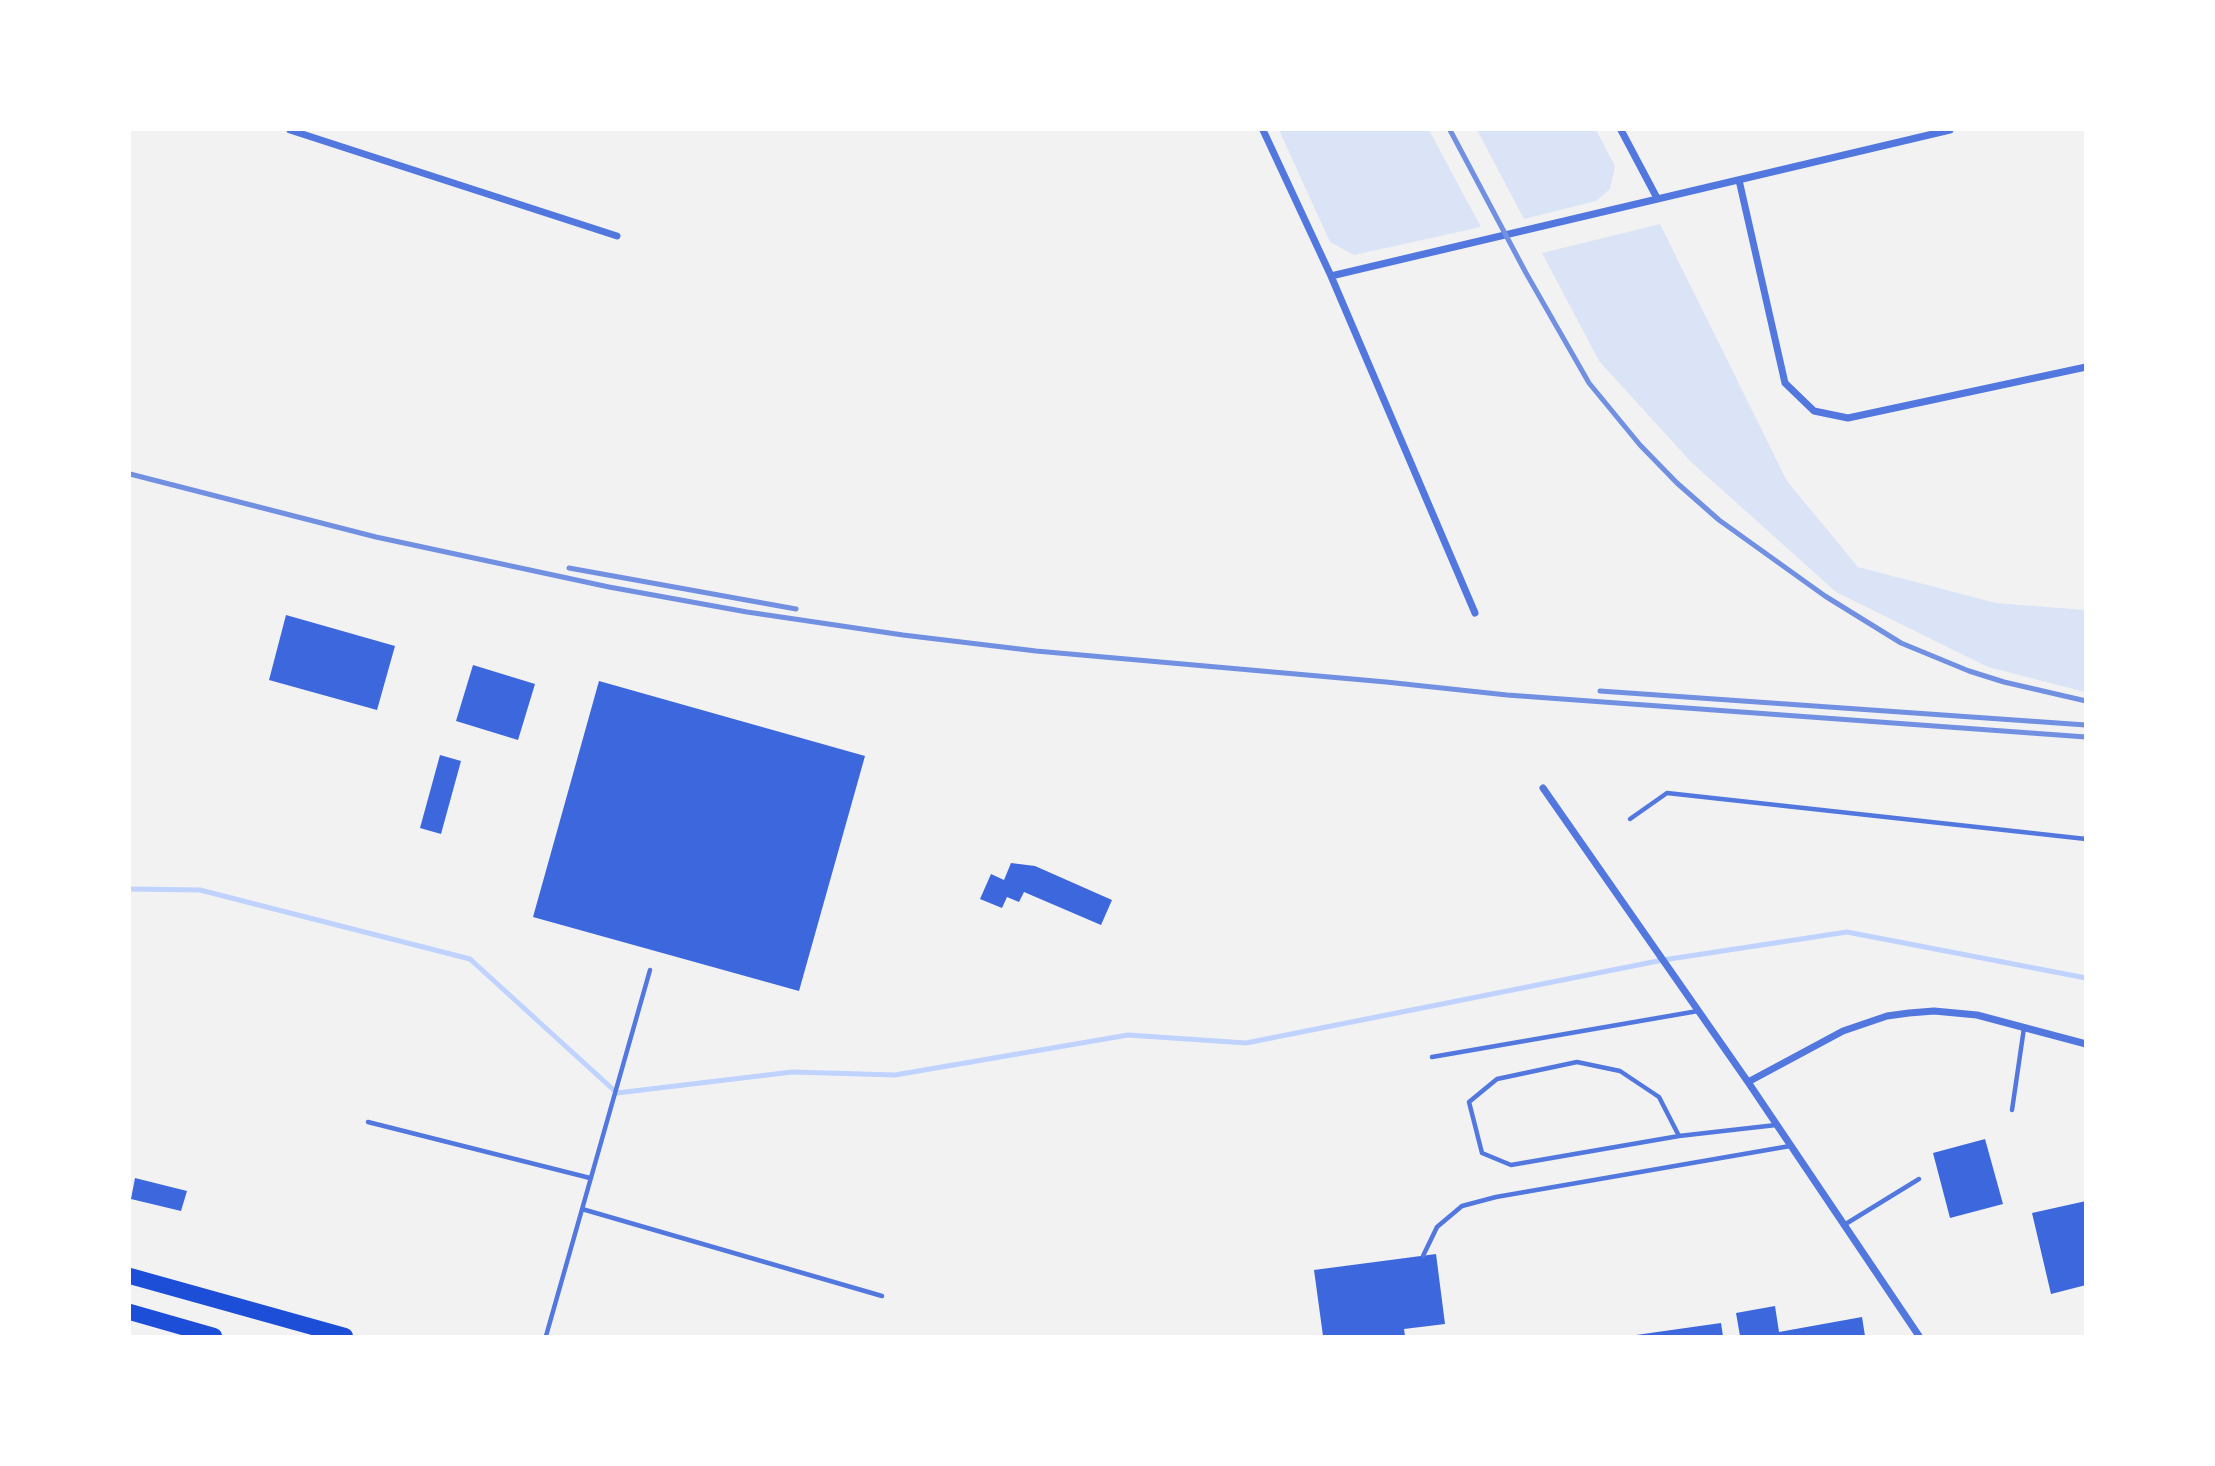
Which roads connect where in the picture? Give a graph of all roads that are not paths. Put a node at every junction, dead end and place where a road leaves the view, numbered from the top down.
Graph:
1 (290, 130) edge
2 (1263, 130) edge
3 (1620, 130) edge
4 (1950, 130) edge
5 (1739, 180) junction
6 (1657, 198) junction
7 (617, 236) dead end
8 (1331, 276) junction
9 (2085, 367) edge
10 (1475, 613) dead end
11 (1543, 788) dead end
12 (1629, 819) dead end
13 (2085, 839) edge
14 (650, 970) dead end
15 (1699, 1011) junction
16 (2025, 1028) junction
17 (2085, 1044) edge
18 (1432, 1057) dead end
19 (1748, 1082) junction
20 (2012, 1110) dead end
21 (368, 1122) dead end
22 (1777, 1125) junction
23 (1679, 1136) junction
24 (1791, 1146) junction
25 (590, 1178) junction
26 (1919, 1178) dead end
27 (582, 1209) junction
28 (1844, 1225) junction
29 (1423, 1256) dead end
30 (130, 1276) edge
31 (883, 1296) dead end
32 (130, 1312) edge
33 (215, 1336) edge
34 (345, 1336) edge
35 (546, 1336) edge
36 (1919, 1336) edge

1 - 7 street
2 - 8 street
3 - 6 street
4 - 5 street
5 - 6 street
5 - 9 street
6 - 8 street
8 - 10 street
11 - 15 street
12 - 13 lane
14 - 25 lane
15 - 18 lane
15 - 19 street
16 - 17 street
16 - 19 street
16 - 20 lane
19 - 22 street
21 - 25 lane
22 - 23 lane
22 - 24 street
23 - 23 lane
24 - 28 street
24 - 29 lane
25 - 27 lane
26 - 28 lane
27 - 31 lane
27 - 35 lane
28 - 36 street
30 - 34 highway
32 - 33 highway

